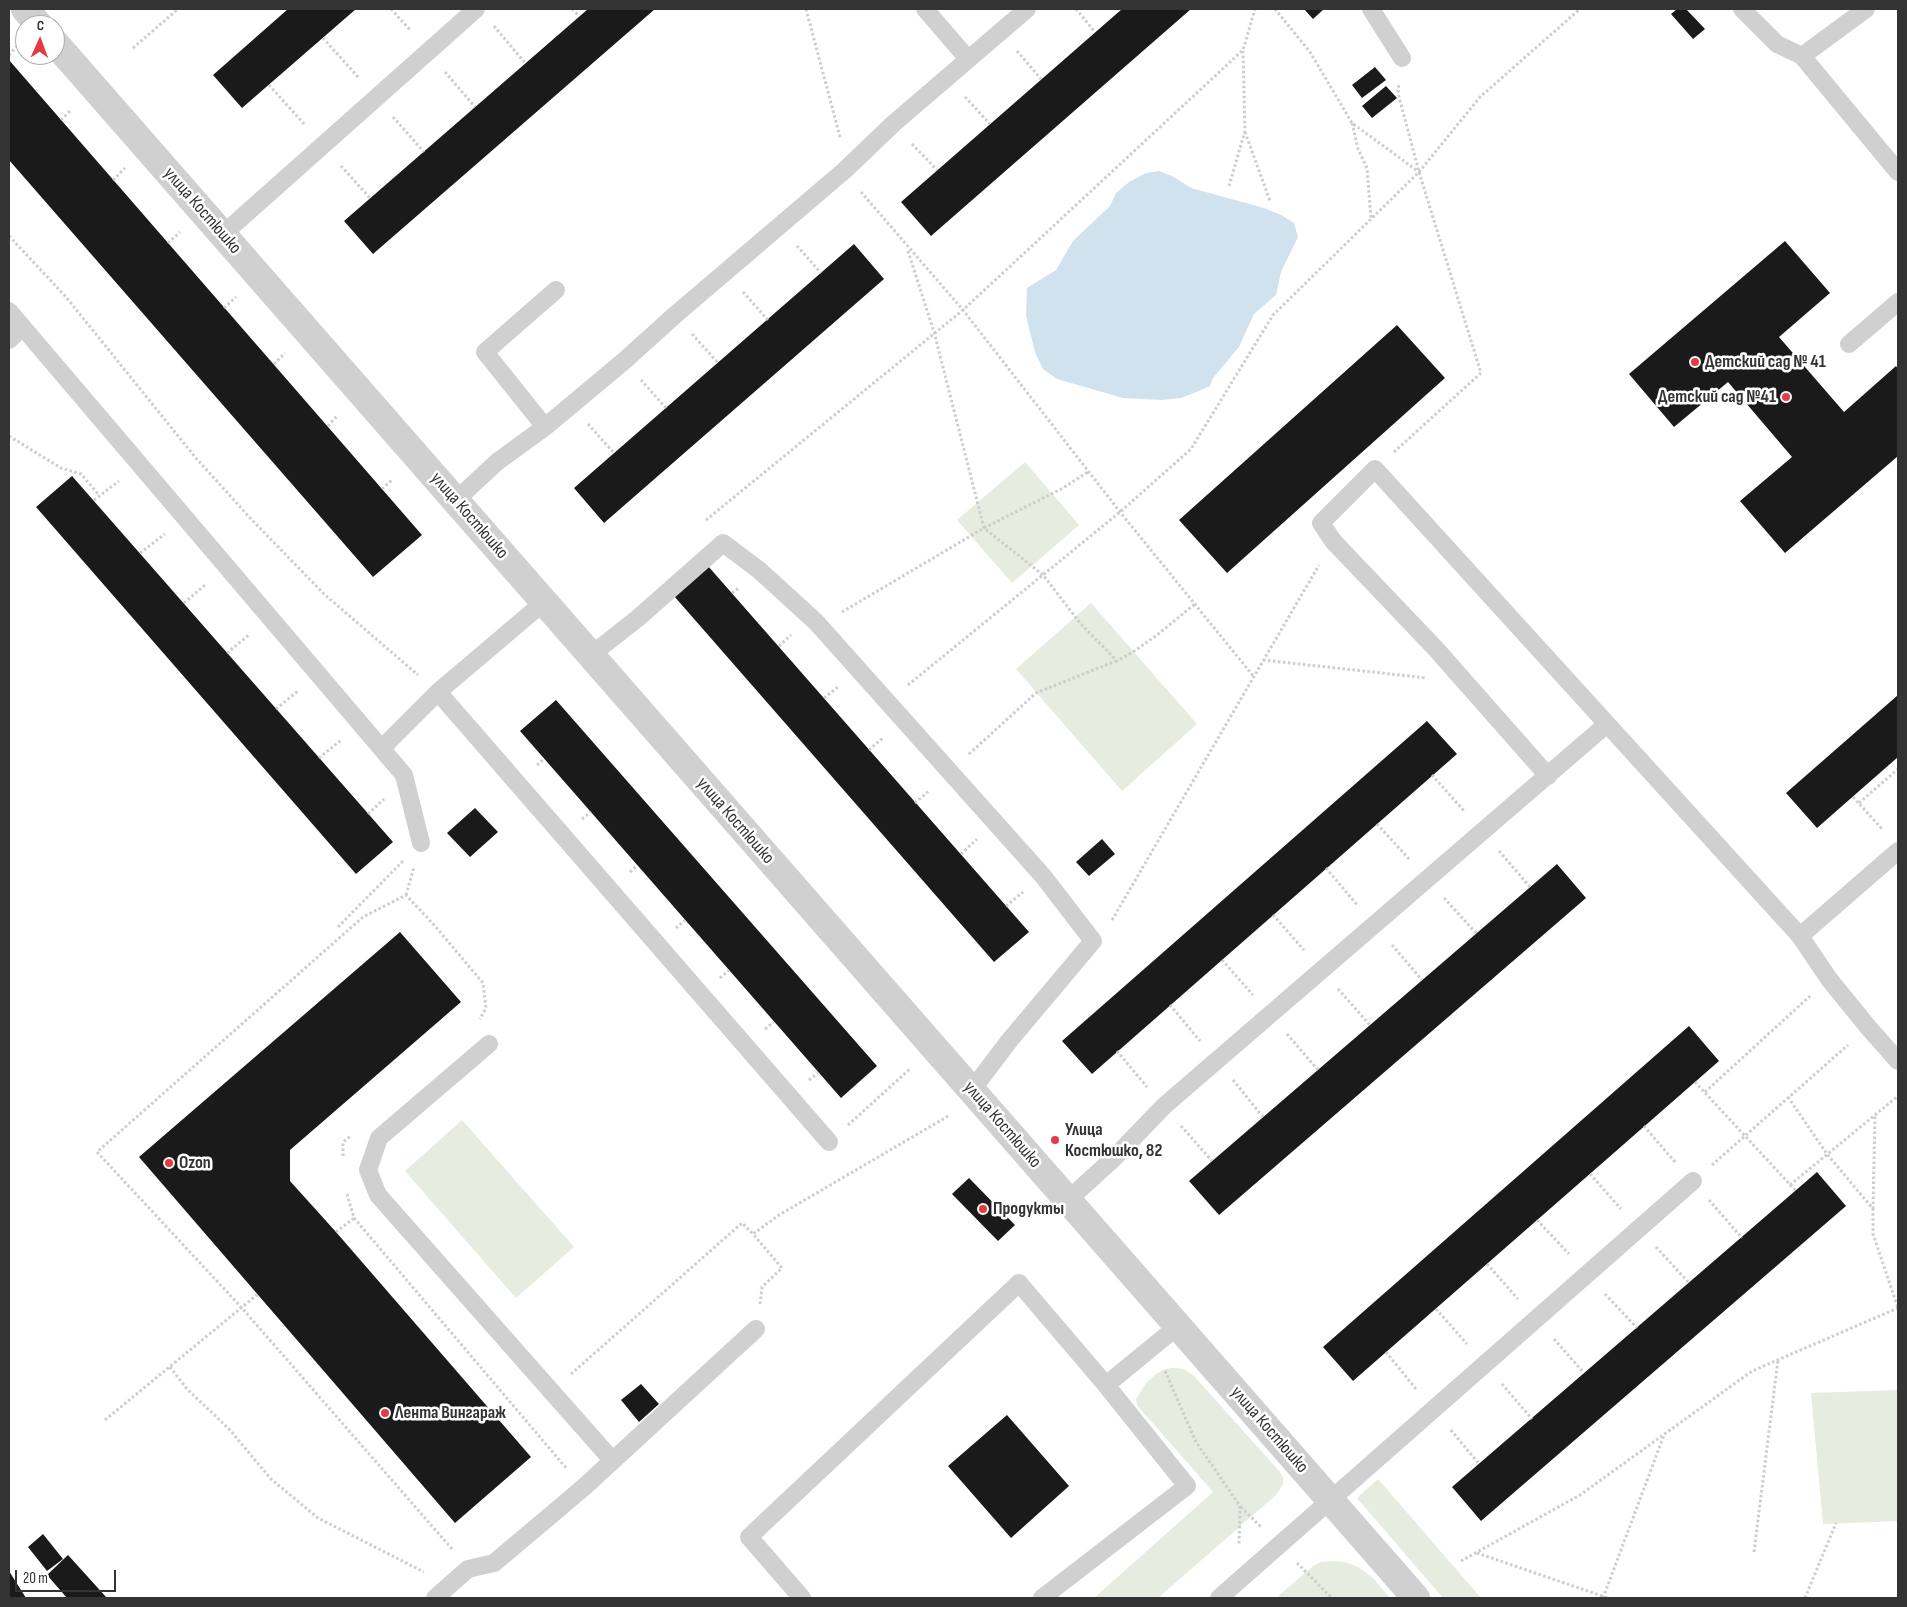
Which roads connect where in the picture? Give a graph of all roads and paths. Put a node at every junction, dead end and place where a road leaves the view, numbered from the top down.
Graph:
1 (178, 9) edge
2 (476, 9) edge
3 (572, 9) edge
4 (806, 9) edge
5 (925, 9) edge
6 (1027, 9) edge
7 (1076, 9) edge
8 (1255, 9) edge
9 (1275, 9) edge
10 (1371, 9) edge
11 (1580, 9) edge
12 (1742, 9) edge
13 (1866, 9) edge
14 (579, 16) dead end
15 (491, 22) dead end
16 (1000, 32) junction
17 (1096, 32) dead end
18 (133, 48) dead end
19 (1243, 50) junction
20 (65, 54) edge
21 (1802, 56) junction
22 (1402, 58) joint
23 (968, 60) junction
24 (525, 63) dead end
25 (947, 77) junction
26 (1041, 79) dead end
27 (73, 108) dead end
28 (61, 120) dead end
29 (1352, 123) junction
30 (893, 124) junction
31 (990, 124) dead end
32 (1245, 131) junction
33 (124, 168) dead end
34 (844, 170) junction
35 (937, 170) dead end
36 (1419, 172) junction
37 (1898, 172) edge
38 (113, 180) dead end
39 (1229, 186) dead end
40 (1270, 201) dead end
41 (1371, 219) junction
42 (780, 226) junction
43 (180, 232) dead end
44 (222, 235) junction
45 (9, 236) edge
46 (168, 243) dead end
47 (908, 248) junction
48 (725, 272) junction
49 (821, 273) dead end
50 (556, 290) dead end
51 (236, 297) dead end
52 (1898, 302) edge
53 (224, 308) dead end
54 (963, 310) junction
55 (9, 311) edge
56 (675, 315) junction
57 (768, 320) dead end
58 (23, 327) junction
59 (934, 332) junction
60 (9, 340) edge
61 (1849, 344) dead end
62 (284, 353) dead end
63 (624, 361) junction
64 (718, 363) dead end
65 (274, 364) dead end
66 (570, 405) junction
67 (666, 408) dead end
68 (338, 415) dead end
69 (328, 426) dead end
70 (545, 426) junction
71 (9, 436) edge
72 (614, 453) dead end
73 (1375, 469) junction
74 (1088, 472) junction
75 (393, 478) dead end
76 (382, 489) dead end
77 (99, 496) dead end
78 (455, 500) junction
79 (1120, 512) junction
80 (706, 521) dead end
81 (984, 528) junction
82 (1333, 541) junction
83 (1043, 575) junction
84 (544, 602) junction
85 (1194, 604) junction
86 (816, 622) junction
87 (591, 655) junction
88 (1263, 660) junction
89 (1117, 661) junction
90 (1456, 672) junction
91 (1254, 677) junction
92 (438, 692) junction
93 (888, 702) junction
94 (1607, 724) junction
95 (382, 748) junction
96 (1898, 769) edge
97 (949, 772) junction
98 (1548, 776) junction
99 (1853, 797) dead end
100 (1858, 803) junction
101 (1885, 832) dead end
102 (421, 843) joint
103 (1898, 852) edge
104 (338, 926) dead end
105 (1800, 936) junction
106 (1092, 941) junction
107 (1829, 979) junction
108 (1868, 1027) junction
109 (489, 1044) joint
110 (934, 1048) junction
111 (1898, 1061) edge
112 (1696, 1082) dead end
113 (972, 1090) junction
114 (1705, 1092) junction
115 (1898, 1096) edge
116 (1788, 1097) junction
117 (950, 1115) dead end
118 (1875, 1115) junction
119 (1745, 1136) junction
120 (829, 1142) joint
121 (1827, 1154) junction
122 (1692, 1182) joint
123 (1790, 1185) junction
124 (1796, 1191) dead end
125 (1068, 1200) junction
126 (1873, 1209) junction
127 (354, 1218) dead end
128 (336, 1232) dead end
129 (753, 1234) junction
130 (258, 1294) dead end
131 (242, 1307) junction
132 (1898, 1308) edge
133 (1178, 1326) junction
134 (756, 1329) joint
135 (1778, 1360) junction
136 (170, 1367) junction
137 (1106, 1385) junction
138 (552, 1392) junction
139 (105, 1420) dead end
140 (1665, 1434) junction
141 (612, 1460) junction
142 (1330, 1500) junction
143 (1836, 1524) dead end
144 (1754, 1552) dead end
145 (1476, 1553) junction
146 (1461, 1562) dead end
147 (468, 1569) junction
148 (450, 1585) junction
149 (1603, 1597) edge
150 (435, 1598) edge
151 (802, 1598) edge
152 (1042, 1598) edge
153 (1219, 1598) edge
154 (1416, 1598) edge
155 (1608, 1598) edge
156 (1805, 1598) edge

1 - 18 path
2 - 44 lane
3 - 14 path
4 - 34 path
5 - 23 lane
6 - 16 lane
7 - 17 path
8 - 19 path
9 - 29 path
10 - 22 lane
11 - 36 path
12 - 21 lane
13 - 21 lane
15 - 24 path
16 - 23 lane
16 - 26 path
19 - 32 path
19 - 54 path
20 - 44 street, улица Костюшко
21 - 37 lane
22 - 36 path
23 - 25 lane
25 - 30 lane
25 - 31 path
27 - 28 path
29 - 36 path
29 - 41 path
30 - 34 lane
30 - 35 path
32 - 39 path
32 - 40 path
33 - 38 path
34 - 42 lane
34 - 47 path
36 - 41 path
36 - 73 path
41 - 79 path
42 - 48 lane
42 - 49 path
43 - 46 path
44 - 78 street, улица Костюшко
45 - 92 path
47 - 54 path
47 - 59 path
48 - 56 lane
48 - 57 path
50 - 70 lane
51 - 53 path
52 - 61 lane
54 - 59 path
54 - 74 path
55 - 58 lane
56 - 63 lane
56 - 64 path
58 - 60 lane
58 - 95 lane
59 - 80 path
59 - 81 path
62 - 65 path
63 - 66 lane
63 - 67 path
66 - 70 lane
66 - 72 path
68 - 69 path
70 - 78 lane
71 - 77 path
73 - 82 lane
73 - 94 lane
74 - 79 path
74 - 81 path
75 - 76 path
78 - 84 street, улица Костюшко
79 - 83 path
79 - 85 path
81 - 83 path
81 - 86 path
82 - 88 path
82 - 90 lane
83 - 89 path
83 - 93 path
84 - 87 street, улица Костюшко
84 - 92 lane
85 - 89 path
85 - 91 path
86 - 87 lane
86 - 93 lane
87 - 110 street, улица Костюшко
88 - 90 path
88 - 91 path
89 - 97 path
90 - 98 lane
91 - 106 path
92 - 95 lane
92 - 120 lane
93 - 97 lane
94 - 98 lane
94 - 105 lane
95 - 102 lane
96 - 100 path
97 - 106 lane
98 - 125 lane
99 - 100 path
100 - 101 path
102 - 104 path
103 - 105 lane
105 - 107 lane
106 - 113 lane
107 - 108 lane
107 - 114 path
108 - 111 lane
108 - 116 path
109 - 131 path
109 - 138 lane
110 - 113 street, улица Костюшко
110 - 120 path
112 - 114 path
113 - 125 street, улица Костюшко
114 - 119 path
115 - 118 path
116 - 119 path
116 - 121 path
117 - 129 path
118 - 121 path
118 - 126 path
119 - 122 path
119 - 123 path
121 - 123 path
121 - 126 path
122 - 142 lane
123 - 124 path
125 - 133 street, улица Костюшко
126 - 132 path
127 - 128 path
129 - 134 path
129 - 138 path
130 - 131 path
131 - 136 path
131 - 147 path
132 - 135 path
133 - 137 lane
133 - 142 street, улица Костюшко
134 - 141 lane
135 - 140 path
135 - 144 path
136 - 139 path
136 - 148 path
137 - 151 lane
137 - 152 lane
138 - 141 lane
140 - 145 path
140 - 149 path
141 - 147 lane
142 - 153 lane
142 - 154 street, улица Костюшко
143 - 156 path
145 - 146 path
145 - 149 path
147 - 148 lane
148 - 150 lane
149 - 155 path

